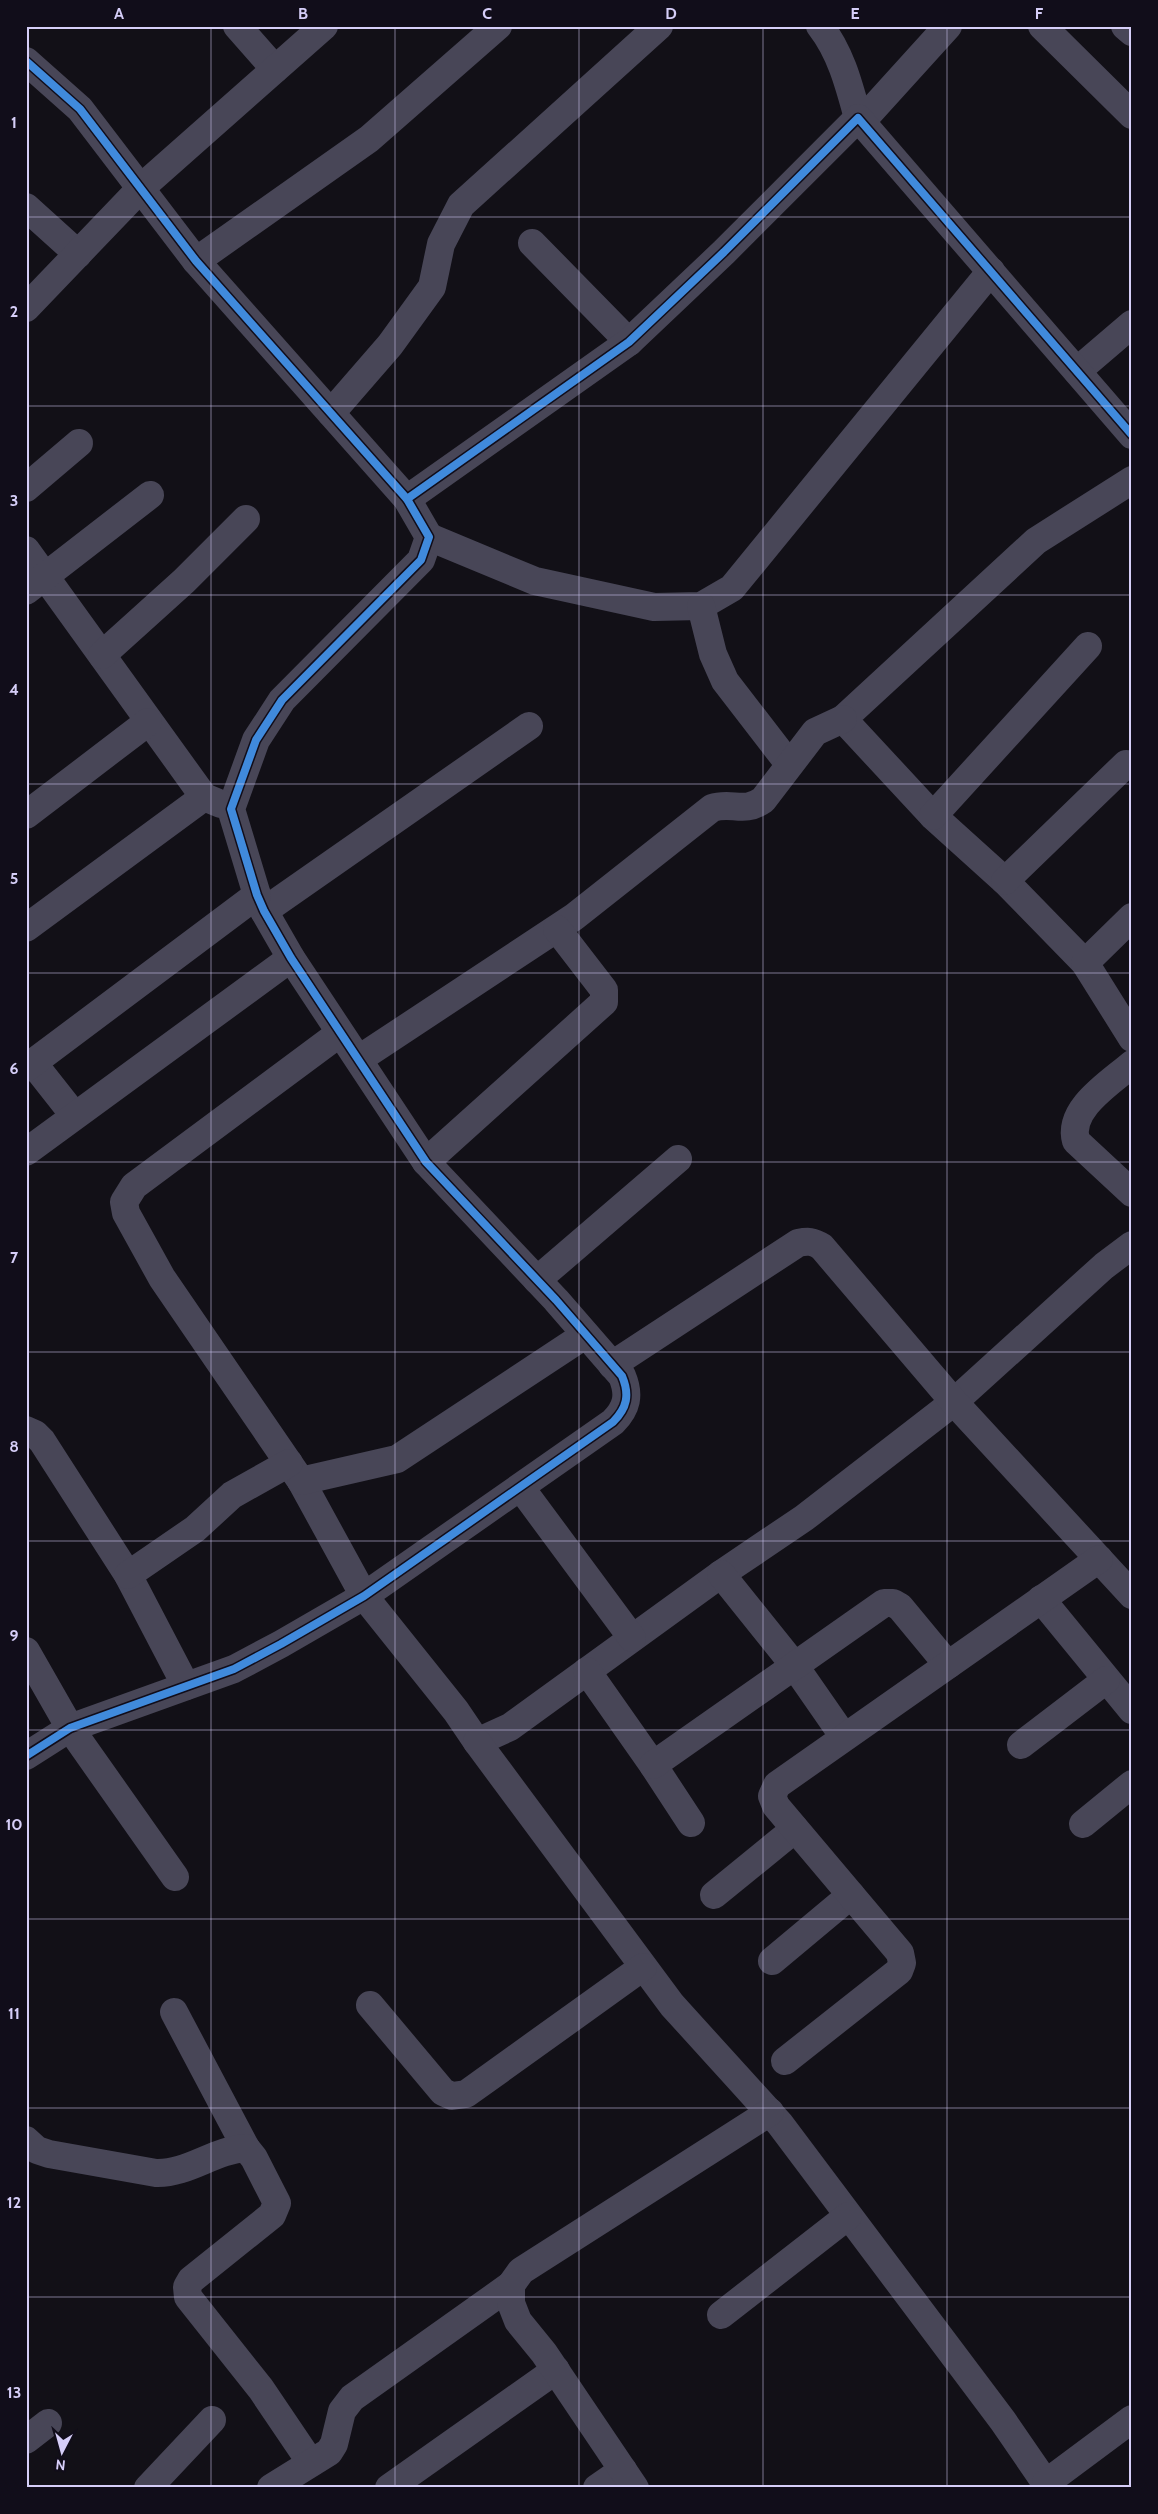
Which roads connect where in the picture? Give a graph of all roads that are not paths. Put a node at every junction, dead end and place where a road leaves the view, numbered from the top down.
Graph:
1 (237, 26) edge
2 (324, 26) edge
3 (498, 26) edge
4 (659, 26) edge
5 (820, 26) edge
6 (948, 26) edge
7 (1042, 26) edge
8 (1125, 26) edge
9 (1132, 32) edge
10 (26, 61) edge
11 (275, 69) junction
12 (1132, 115) edge
13 (859, 120) junction
14 (142, 187) junction
15 (26, 207) edge
16 (532, 243) dead end
17 (78, 254) junction
18 (196, 261) junction
19 (991, 271) junction
20 (26, 308) edge
21 (1132, 324) edge
22 (629, 342) junction
23 (1077, 371) junction
24 (331, 413) junction
25 (1132, 435) edge
26 (79, 443) dead end
27 (1132, 480) edge
28 (26, 488) edge
29 (150, 495) dead end
30 (407, 499) junction
31 (246, 519) dead end
32 (429, 537) junction
33 (26, 550) edge
34 (36, 583) edge
35 (701, 606) junction
36 (1088, 646) dead end
37 (102, 655) junction
38 (843, 719) junction
39 (148, 722) junction
40 (529, 726) dead end
41 (789, 764) junction
42 (1126, 764) dead end
43 (204, 797) junction
44 (231, 809) junction
45 (26, 815) edge
46 (933, 816) junction
47 (1005, 881) junction
48 (260, 903) junction
49 (1132, 917) edge
50 (26, 928) edge
51 (556, 929) junction
52 (292, 958) junction
53 (1085, 963) junction
54 (340, 1033) junction
55 (1132, 1038) edge
56 (359, 1059) junction
57 (1132, 1064) edge
58 (30, 1065) edge
59 (74, 1115) junction
60 (26, 1152) edge
61 (678, 1159) dead end
62 (426, 1162) junction
63 (1132, 1193) edge
64 (1132, 1245) edge
65 (537, 1280) junction
66 (585, 1335) junction
67 (612, 1365) junction
68 (954, 1402) junction
69 (26, 1430) edge
70 (295, 1472) junction
71 (521, 1488) junction
72 (1099, 1559) junction
73 (721, 1574) junction
74 (128, 1575) junction
75 (1132, 1595) edge
76 (364, 1596) junction
77 (1041, 1599) junction
78 (632, 1638) junction
79 (26, 1651) edge
80 (794, 1665) junction
81 (948, 1665) junction
82 (587, 1671) junction
83 (1106, 1680) junction
84 (186, 1686) junction
85 (1132, 1710) edge
86 (70, 1728) junction
87 (844, 1737) junction
88 (477, 1742) junction
89 (1021, 1745) dead end
90 (26, 1756) edge
91 (654, 1765) junction
92 (1132, 1784) edge
93 (691, 1823) dead end
94 (1083, 1824) dead end
95 (796, 1829) junction
96 (175, 1877) dead end
97 (714, 1895) dead end
98 (851, 1895) junction
99 (772, 1961) dead end
100 (643, 1967) junction
101 (370, 2005) dead end
102 (174, 2012) dead end
103 (785, 2060) dead end
104 (770, 2112) junction
105 (26, 2140) edge
106 (246, 2148) junction
107 (848, 2216) junction
108 (512, 2285) junction
109 (721, 2315) dead end
110 (556, 2370) junction
111 (1132, 2419) edge
112 (212, 2420) dead end
113 (48, 2423) dead end
114 (26, 2440) edge
115 (311, 2463) junction
116 (630, 2479) edge
117 (1047, 2485) edge
118 (148, 2488) edge
119 (271, 2488) edge
120 (389, 2488) edge
121 (597, 2488) edge

1 - 11 street
2 - 11 street
3 - 18 street
4 - 24 street
5 - 13 street
6 - 13 street
7 - 12 street
8 - 9 street
10 - 14 street
11 - 14 street
13 - 19 street
13 - 22 street
14 - 17 street
14 - 18 street
15 - 17 street
16 - 22 street
17 - 20 street
18 - 24 street
19 - 23 street
19 - 35 street
21 - 23 street
22 - 30 street
23 - 25 street
24 - 30 street
26 - 28 street
27 - 38 street
29 - 34 street
30 - 32 street
31 - 37 street
32 - 35 street
32 - 44 street
33 - 34 street
34 - 37 street
35 - 41 street
36 - 46 street
37 - 39 street
38 - 41 street
38 - 46 street
39 - 43 street
39 - 45 street
40 - 48 street
41 - 51 street
42 - 47 street
43 - 44 street
43 - 50 street
44 - 48 street
46 - 47 street
47 - 53 street
48 - 52 street
48 - 58 street
49 - 53 street
51 - 56 street
51 - 62 street
52 - 54 street
52 - 59 street
53 - 55 street
54 - 56 street
54 - 70 street
56 - 62 street
57 - 63 street
58 - 59 street
59 - 60 street
61 - 65 street
62 - 65 street
64 - 68 street
65 - 66 street
66 - 67 street
66 - 70 street
67 - 68 street
67 - 71 street
68 - 72 street
68 - 73 street
69 - 74 street
70 - 74 street
70 - 76 street
71 - 76 street
71 - 78 street
72 - 75 street
72 - 77 street
73 - 78 street
73 - 80 street
74 - 84 street
76 - 84 street
76 - 88 street
77 - 81 street
77 - 83 street
78 - 82 street
79 - 86 street
80 - 81 street
80 - 87 street
80 - 91 street
81 - 87 street
82 - 88 street
82 - 91 street
83 - 85 street
83 - 89 street
84 - 86 street
86 - 90 street
86 - 96 street
87 - 95 street
88 - 100 street
91 - 93 street
92 - 94 street
95 - 97 street
95 - 98 street
98 - 99 street
98 - 103 street
100 - 101 street
100 - 104 street
102 - 106 street
104 - 107 street
104 - 108 street
105 - 106 street
106 - 115 street
107 - 109 street
107 - 117 street
108 - 110 street
108 - 115 street
110 - 116 street
110 - 120 street
111 - 117 street
112 - 118 street
113 - 114 street
115 - 119 street
116 - 121 street

